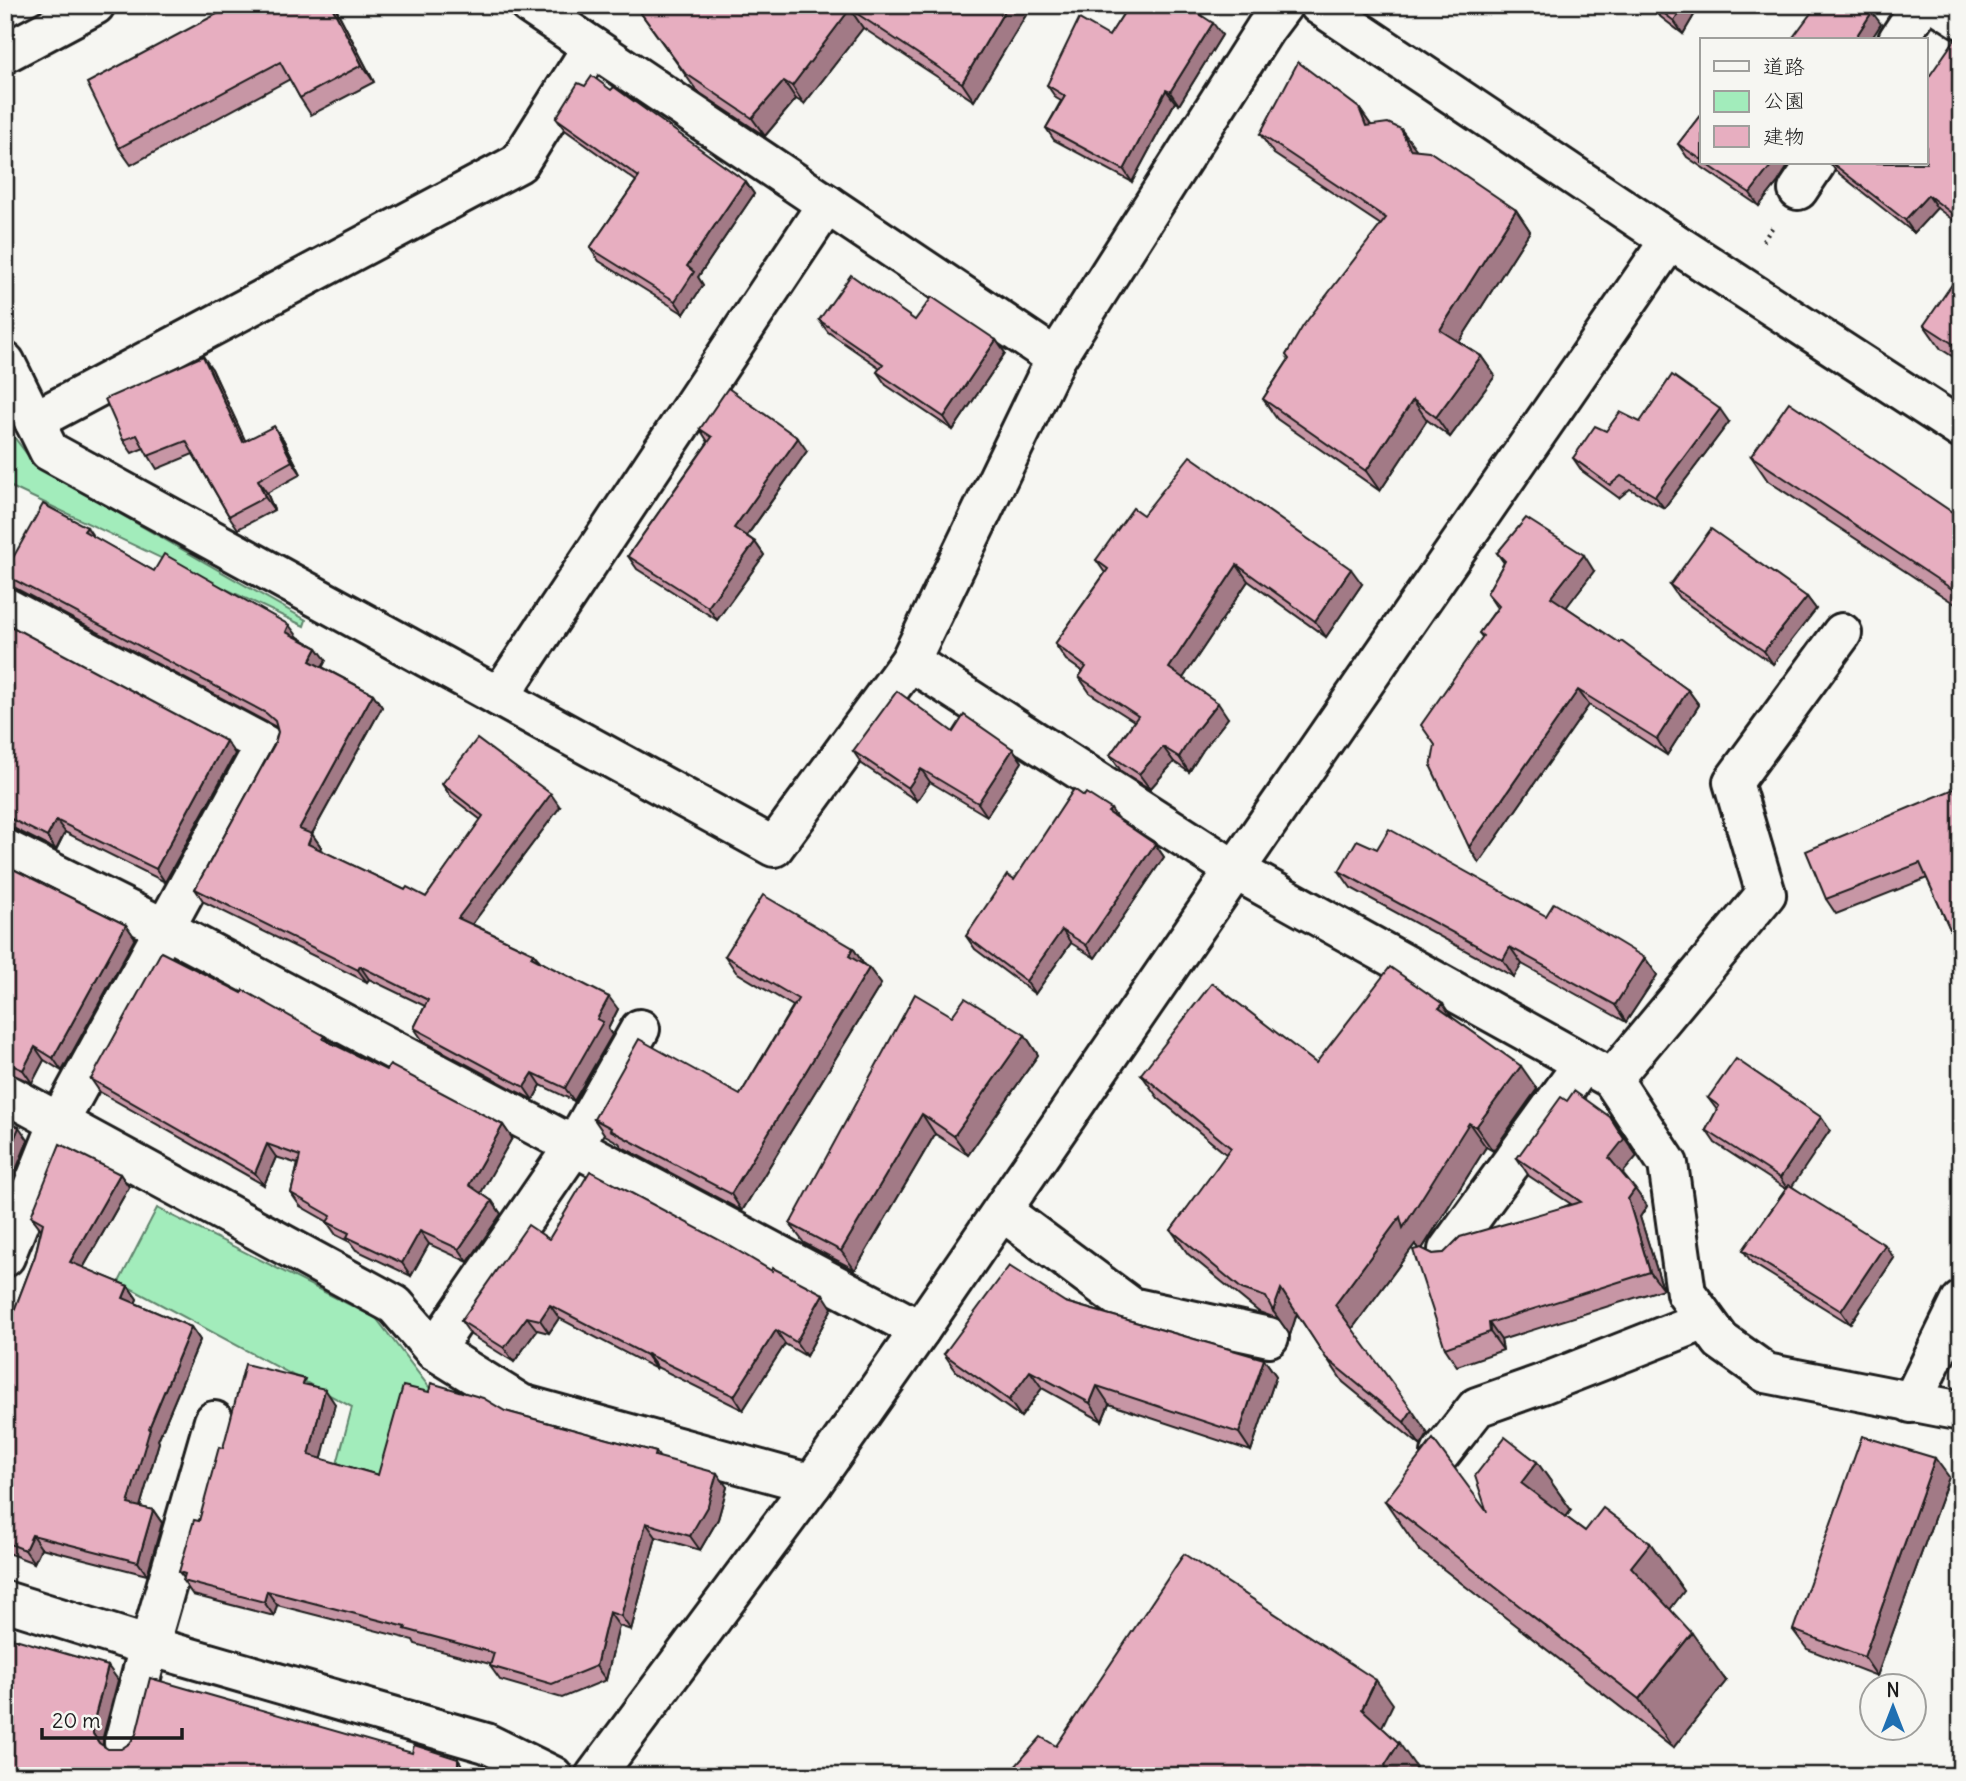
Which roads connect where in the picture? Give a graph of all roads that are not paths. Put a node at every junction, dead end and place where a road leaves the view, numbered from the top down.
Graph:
1 (95, 5) edge
2 (530, 5) edge
3 (1283, 5) edge
4 (1320, 5) edge
5 (1941, 8) edge
6 (1901, 38) edge
7 (592, 47) junction
8 (5, 53) edge
9 (827, 204) junction
10 (1670, 240) junction
11 (1056, 358) junction
12 (5, 362) edge
13 (34, 421) junction
14 (1961, 429) edge
15 (5, 607) edge
16 (1842, 634) dead end
17 (910, 661) junction
18 (499, 698) junction
19 (5, 849) edge
20 (1235, 870) junction
21 (164, 928) junction
22 (640, 1029) dead end
23 (1597, 1072) junction
24 (5, 1093) edge
25 (59, 1122) junction
26 (574, 1146) junction
27 (1002, 1211) junction
28 (1448, 1250) edge
29 (5, 1257) edge
30 (1961, 1301) edge
31 (1705, 1320) junction
32 (920, 1330) junction
33 (1269, 1337) edge
34 (434, 1350) junction
35 (1911, 1403) junction
36 (1961, 1411) edge
37 (214, 1421) dead end
38 (1441, 1453) edge
39 (811, 1484) junction
40 (5, 1601) edge
41 (149, 1646) junction
42 (124, 1742) dead end
43 (553, 1776) edge
44 (595, 1776) edge

1 - 8 street
2 - 7 street
3 - 11 street
4 - 10 street
5 - 6 street
7 - 9 street
7 - 13 street
9 - 11 street
9 - 18 street
10 - 14 street
10 - 20 street
11 - 17 street
12 - 13 street
13 - 18 street
15 - 21 street
16 - 23 street
17 - 18 street
17 - 20 street
19 - 21 street
20 - 23 street
20 - 27 street
21 - 25 street
21 - 26 street
22 - 26 street
23 - 28 street
23 - 31 street
24 - 25 street
25 - 29 street
25 - 34 street
26 - 32 street
26 - 34 street
27 - 32 street
27 - 33 street
30 - 35 street
31 - 35 street
31 - 38 street
32 - 39 street
34 - 39 street
35 - 36 street
37 - 41 street
39 - 44 street
40 - 41 street
41 - 42 street
41 - 43 street

